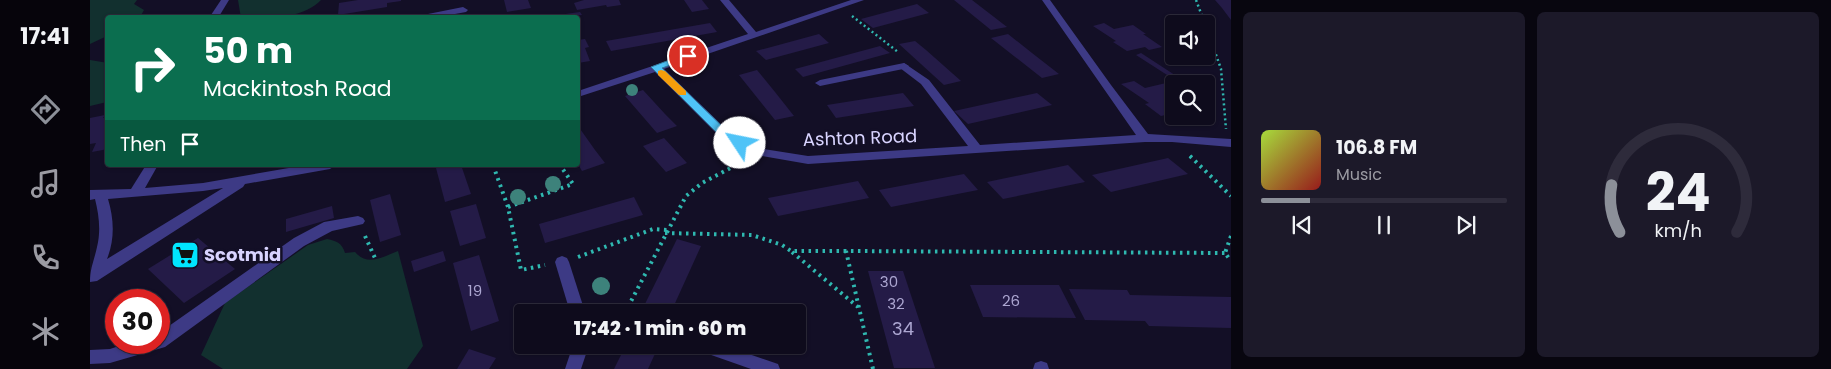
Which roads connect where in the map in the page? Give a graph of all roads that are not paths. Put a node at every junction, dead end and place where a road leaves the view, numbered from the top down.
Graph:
1 (225, 0) edge
2 (724, 0) edge
3 (860, 0) edge
4 (1046, 0) edge
5 (463, 10) dead end
6 (215, 15) edge
7 (431, 15) edge
8 (753, 34) junction
9 (656, 67) junction
10 (820, 83) dead end
11 (580, 93) edge
12 (1145, 138) junction
13 (1229, 139) edge
14 (978, 150) junction
15 (151, 167) edge
16 (319, 167) edge
17 (243, 181) junction
18 (135, 193) junction
19 (95, 195) edge
20 (358, 221) road end
21 (562, 262) road end
22 (92, 277) edge
23 (575, 304) edge
24 (170, 333) edge
25 (117, 354) edge
26 (578, 354) edge
27 (729, 354) edge
28 (90, 358) edge
29 (573, 369) edge
30 (772, 369) edge

1 - 6 street
2 - 8 street
3 - 8 street
4 - 12 street
5 - 7 street
8 - 9 street
9 - 11 street
9 - 14 street, Ashton Road
10 - 14 street
12 - 13 street, Ashton Road
12 - 14 street, Ashton Road
15 - 18 street
16 - 17 street
17 - 18 street
17 - 22 street
18 - 19 street
19 - 22 street
20 - 24 street
21 - 23 street
25 - 28 street
26 - 29 street
27 - 30 street

